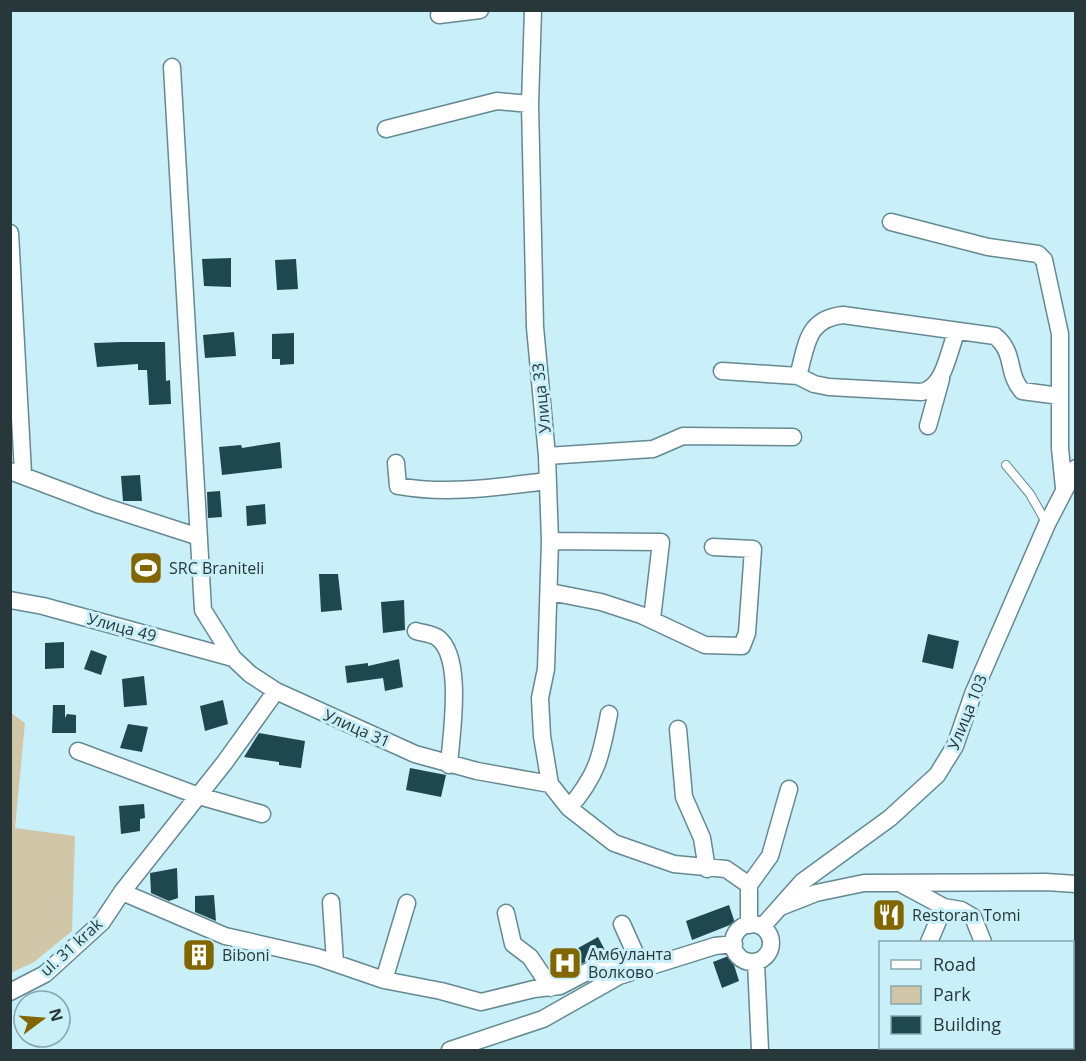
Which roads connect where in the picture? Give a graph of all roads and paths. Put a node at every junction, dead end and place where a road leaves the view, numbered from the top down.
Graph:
1 (480, 10) edge
2 (533, 10) edge
3 (439, 15) dead end
4 (172, 67) dead end
5 (530, 104) junction
6 (386, 129) dead end
7 (891, 222) dead end
8 (10, 233) edge
9 (957, 331) junction
10 (722, 371) dead end
11 (798, 376) junction
12 (941, 380) junction
13 (1059, 396) junction
14 (928, 426) dead end
15 (793, 437) dead end
16 (547, 456) junction
17 (396, 463) dead end
18 (1006, 465) dead end
19 (1076, 468) edge
20 (16, 472) edge
21 (547, 481) junction
22 (1064, 488) junction
23 (1047, 524) junction
24 (199, 537) junction
25 (550, 541) junction
26 (713, 547) dead end
27 (550, 592) junction
28 (10, 600) edge
29 (652, 619) junction
30 (416, 631) dead end
31 (233, 658) junction
32 (276, 691) junction
33 (609, 714) dead end
34 (678, 729) dead end
35 (78, 751) dead end
36 (449, 765) junction
37 (550, 784) junction
38 (789, 789) dead end
39 (199, 796) junction
40 (569, 808) junction
41 (262, 814) dead end
42 (707, 868) junction
43 (902, 884) junction
44 (1076, 884) edge
45 (749, 885) junction
46 (122, 892) junction
47 (331, 902) dead end
48 (407, 903) dead end
49 (944, 907) junction
50 (779, 908) junction
51 (506, 913) dead end
52 (622, 924) dead end
53 (755, 926) junction
54 (929, 941) edge
55 (983, 941) edge
56 (734, 944) junction
57 (639, 961) junction
58 (335, 962) junction
59 (756, 962) junction
60 (384, 980) junction
61 (551, 988) junction
62 (10, 992) edge
63 (450, 1050) edge
64 (760, 1050) edge

1 - 3 street
2 - 5 street, Улица 33
4 - 24 street, Улица 31
5 - 6 street
5 - 16 street, Улица 33
7 - 13 street
8 - 20 street
9 - 11 street
9 - 12 street
9 - 13 street
10 - 11 street
11 - 12 street
12 - 14 street
13 - 22 street
15 - 16 street
16 - 21 street, Улица 33
17 - 21 street
18 - 23 lane
19 - 22 street, Улица 103
20 - 24 street
21 - 25 street, Улица 33
22 - 23 street, Улица 103
23 - 50 street, Улица 103
24 - 31 street, Улица 31
25 - 27 street, Улица 33
25 - 29 street
26 - 29 street
27 - 29 street
27 - 37 street, Улица 33
28 - 31 street, Улица 49
30 - 36 street
31 - 32 street, Улица 31
32 - 36 street, Улица 31
32 - 39 street, ul. 31 krak
33 - 40 street
34 - 42 street
35 - 39 street
36 - 37 street, Улица 31
37 - 40 street
38 - 45 street
39 - 41 street
39 - 46 street, ul. 31 krak
40 - 42 street
42 - 45 street
43 - 44 street
43 - 49 street
43 - 50 street
45 - 53 street
46 - 58 street
46 - 62 street, ul. 31 krak
47 - 58 street
48 - 60 street
49 - 54 street
49 - 55 street
50 - 53 street, Улица 103
51 - 61 street
52 - 57 street
53 - 56 street
53 - 59 street
56 - 57 street
56 - 59 street
57 - 61 street
57 - 63 street
58 - 60 street
59 - 64 street
60 - 61 street

